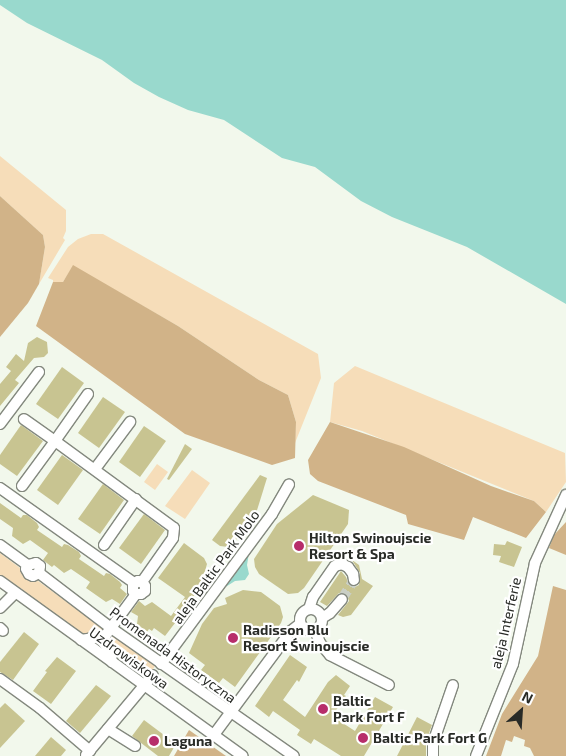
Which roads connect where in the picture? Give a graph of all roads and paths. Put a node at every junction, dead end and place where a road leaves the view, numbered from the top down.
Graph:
1 (39, 372) dead end
2 (88, 394) dead end
3 (24, 419) dead end
4 (130, 422) dead end
5 (0, 424) edge
6 (55, 441) junction
7 (95, 470) junction
8 (289, 484) dead end
9 (22, 486) dead end
10 (0, 488) edge
11 (566, 494) edge
12 (136, 499) junction
13 (104, 544) dead end
14 (0, 546) edge
15 (354, 580) dead end
16 (0, 581) edge
17 (138, 582) junction
18 (15, 592) junction
19 (342, 599) tunnel mouth
20 (0, 608) edge
21 (309, 609) junction
22 (322, 618) junction
23 (300, 624) junction
24 (315, 630) junction
25 (108, 632) junction
26 (81, 640) junction
27 (112, 662) junction
28 (162, 664) junction
29 (153, 675) dead end
30 (0, 679) edge
31 (453, 685) dead end
32 (143, 686) junction
33 (389, 686) dead end
34 (230, 713) junction
35 (108, 729) junction
36 (213, 736) junction
37 (136, 746) dead end
38 (88, 754) edge
39 (243, 756) edge
40 (294, 756) edge
41 (433, 756) edge
42 (476, 756) edge

1 - 5 street
2 - 6 street
3 - 6 street
4 - 7 street
6 - 7 street
6 - 9 street
7 - 12 street
8 - 28 street, aleja Baltic Park Molo
10 - 17 street
11 - 42 street, aleja Interferie
12 - 13 street
12 - 17 street
14 - 25 street, Promenada Historyczna
15 - 21 street
16 - 18 street, Uzdrowiskowa
17 - 25 street
18 - 20 street
18 - 26 street, Uzdrowiskowa
19 - 22 street
21 - 22 street
21 - 23 street
22 - 24 street
23 - 24 street
23 - 34 street
24 - 33 street
25 - 26 street
25 - 27 street
25 - 28 street, Promenada Historyczna
26 - 27 street, Uzdrowiskowa
27 - 32 street, Uzdrowiskowa
28 - 34 street, Promenada Historyczna
29 - 32 street
30 - 38 street
31 - 41 street
32 - 35 street
32 - 36 street, Uzdrowiskowa
34 - 36 street
34 - 40 street, Promenada Historyczna
35 - 37 street
35 - 38 street
36 - 39 street, Uzdrowiskowa

